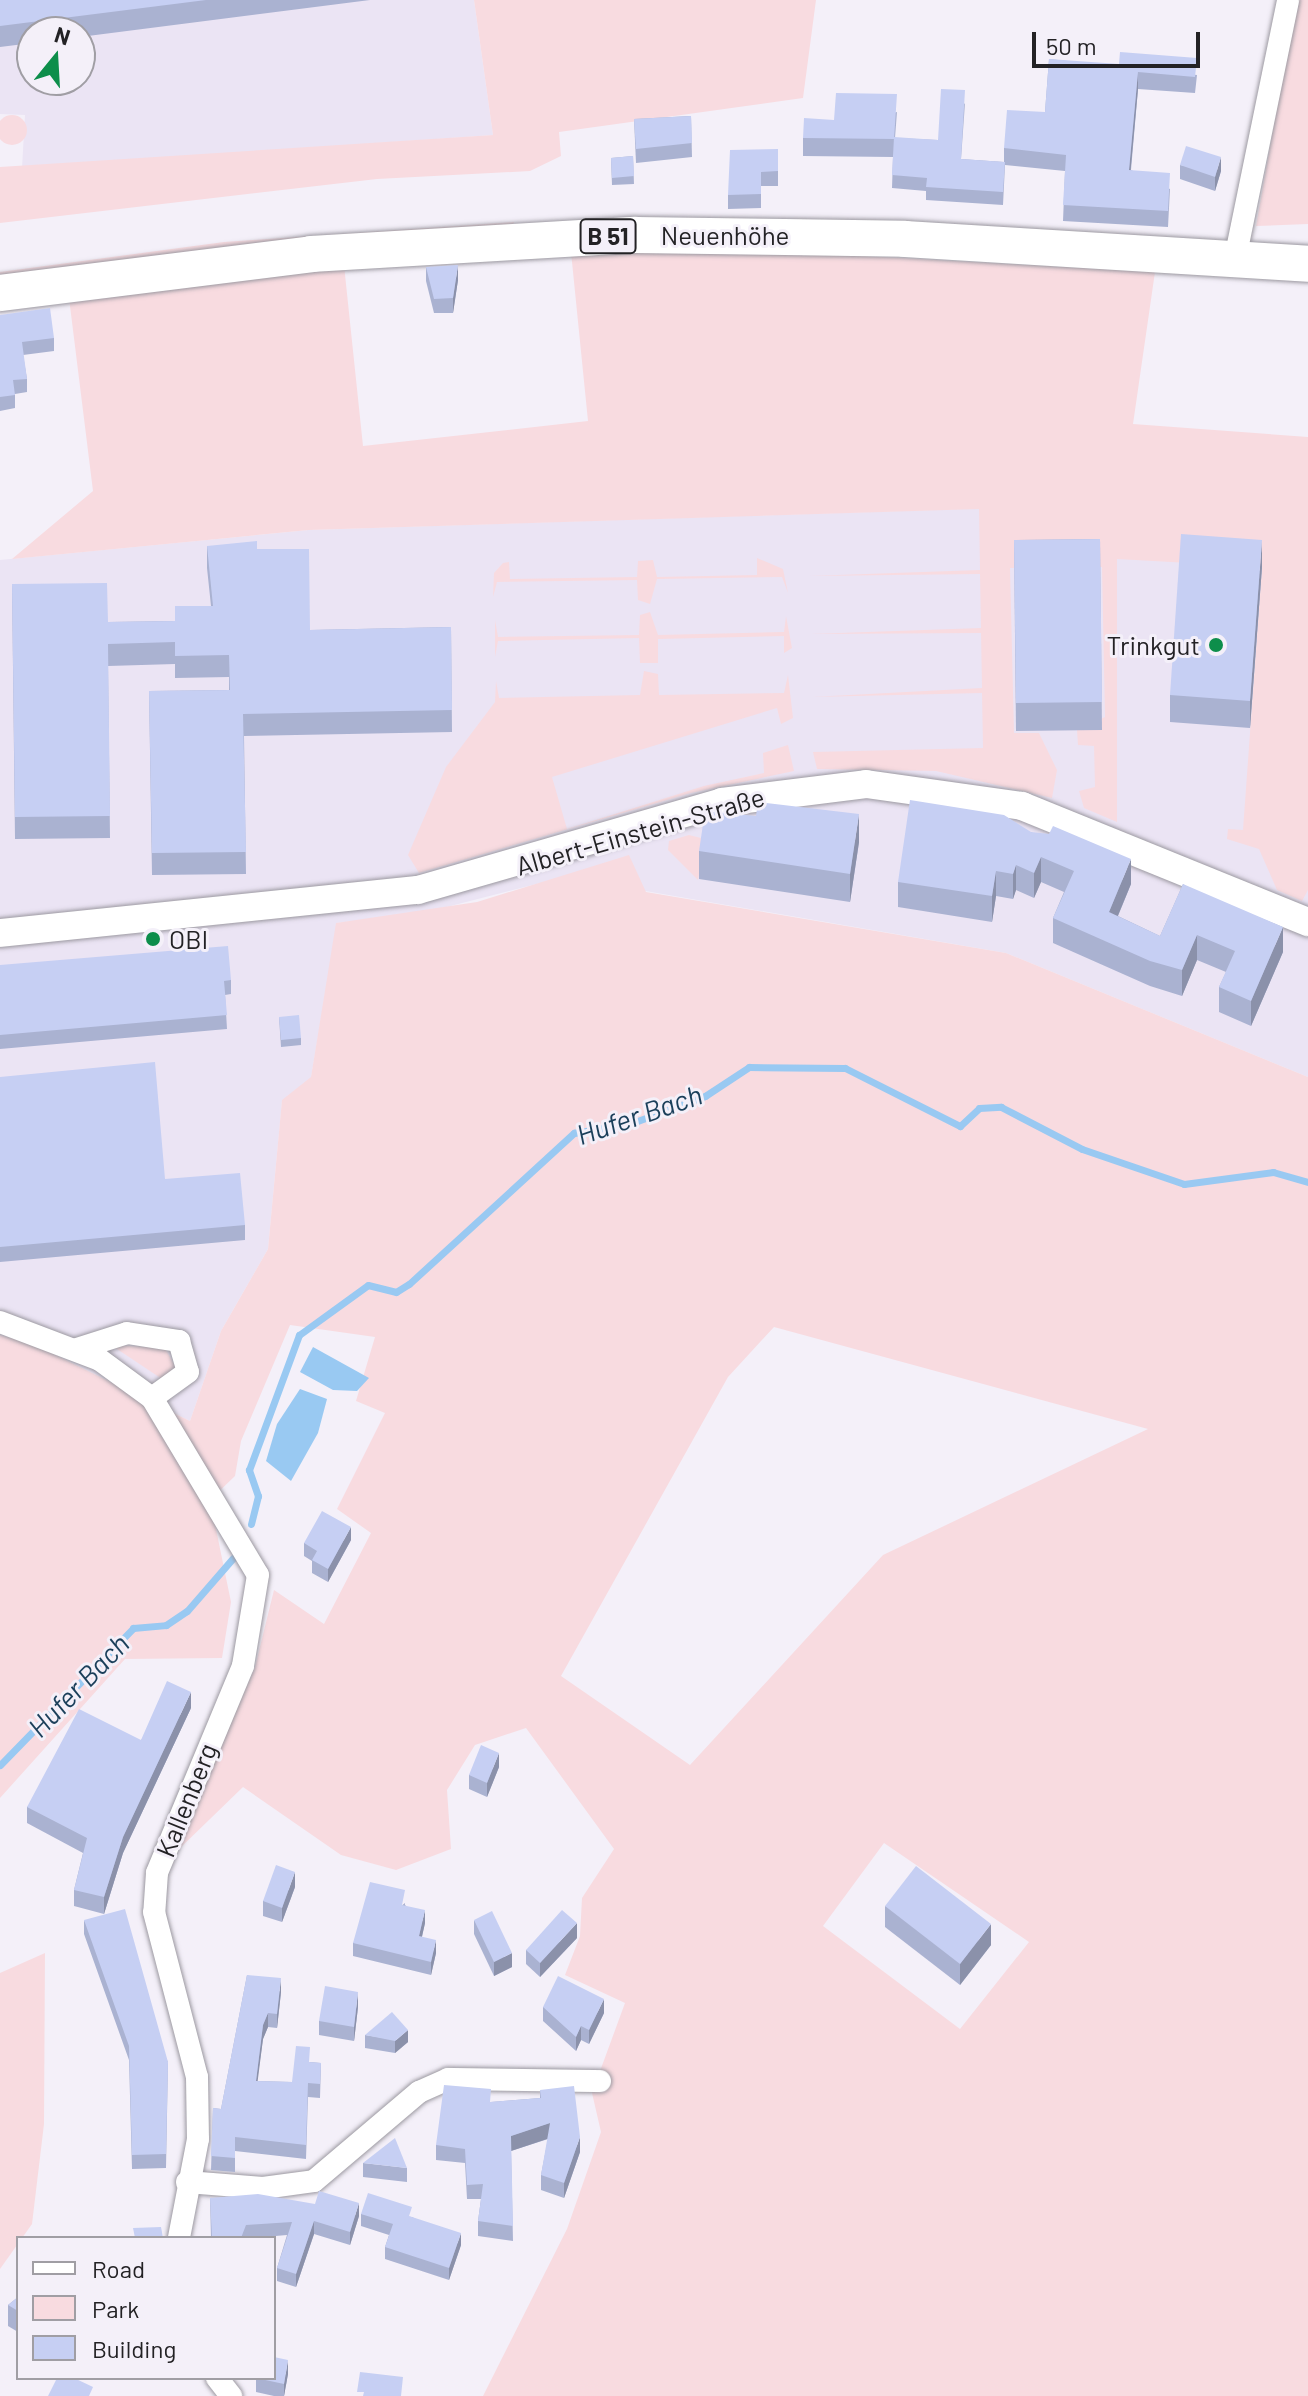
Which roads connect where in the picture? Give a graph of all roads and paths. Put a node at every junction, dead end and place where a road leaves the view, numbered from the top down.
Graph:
1 (1288, 0) edge
2 (1235, 259) junction
3 (1308, 264) edge
4 (0, 293) edge
5 (1308, 922) edge
6 (0, 933) edge
7 (0, 1322) edge
8 (77, 1349) junction
9 (152, 1398) junction
10 (600, 2081) dead end
11 (187, 2182) junction
12 (179, 2236) edge
13 (219, 2380) edge
14 (231, 2396) edge

1 - 2 street
2 - 3 main road, Neuenhöhe / B 51
2 - 4 main road, Neuenhöhe / B 51
5 - 6 street, Albert-Einstein-Straße
7 - 8 street
8 - 9 street
8 - 9 street
9 - 11 street, Kallenberg
10 - 11 street
11 - 12 street, Kallenberg
13 - 14 street

